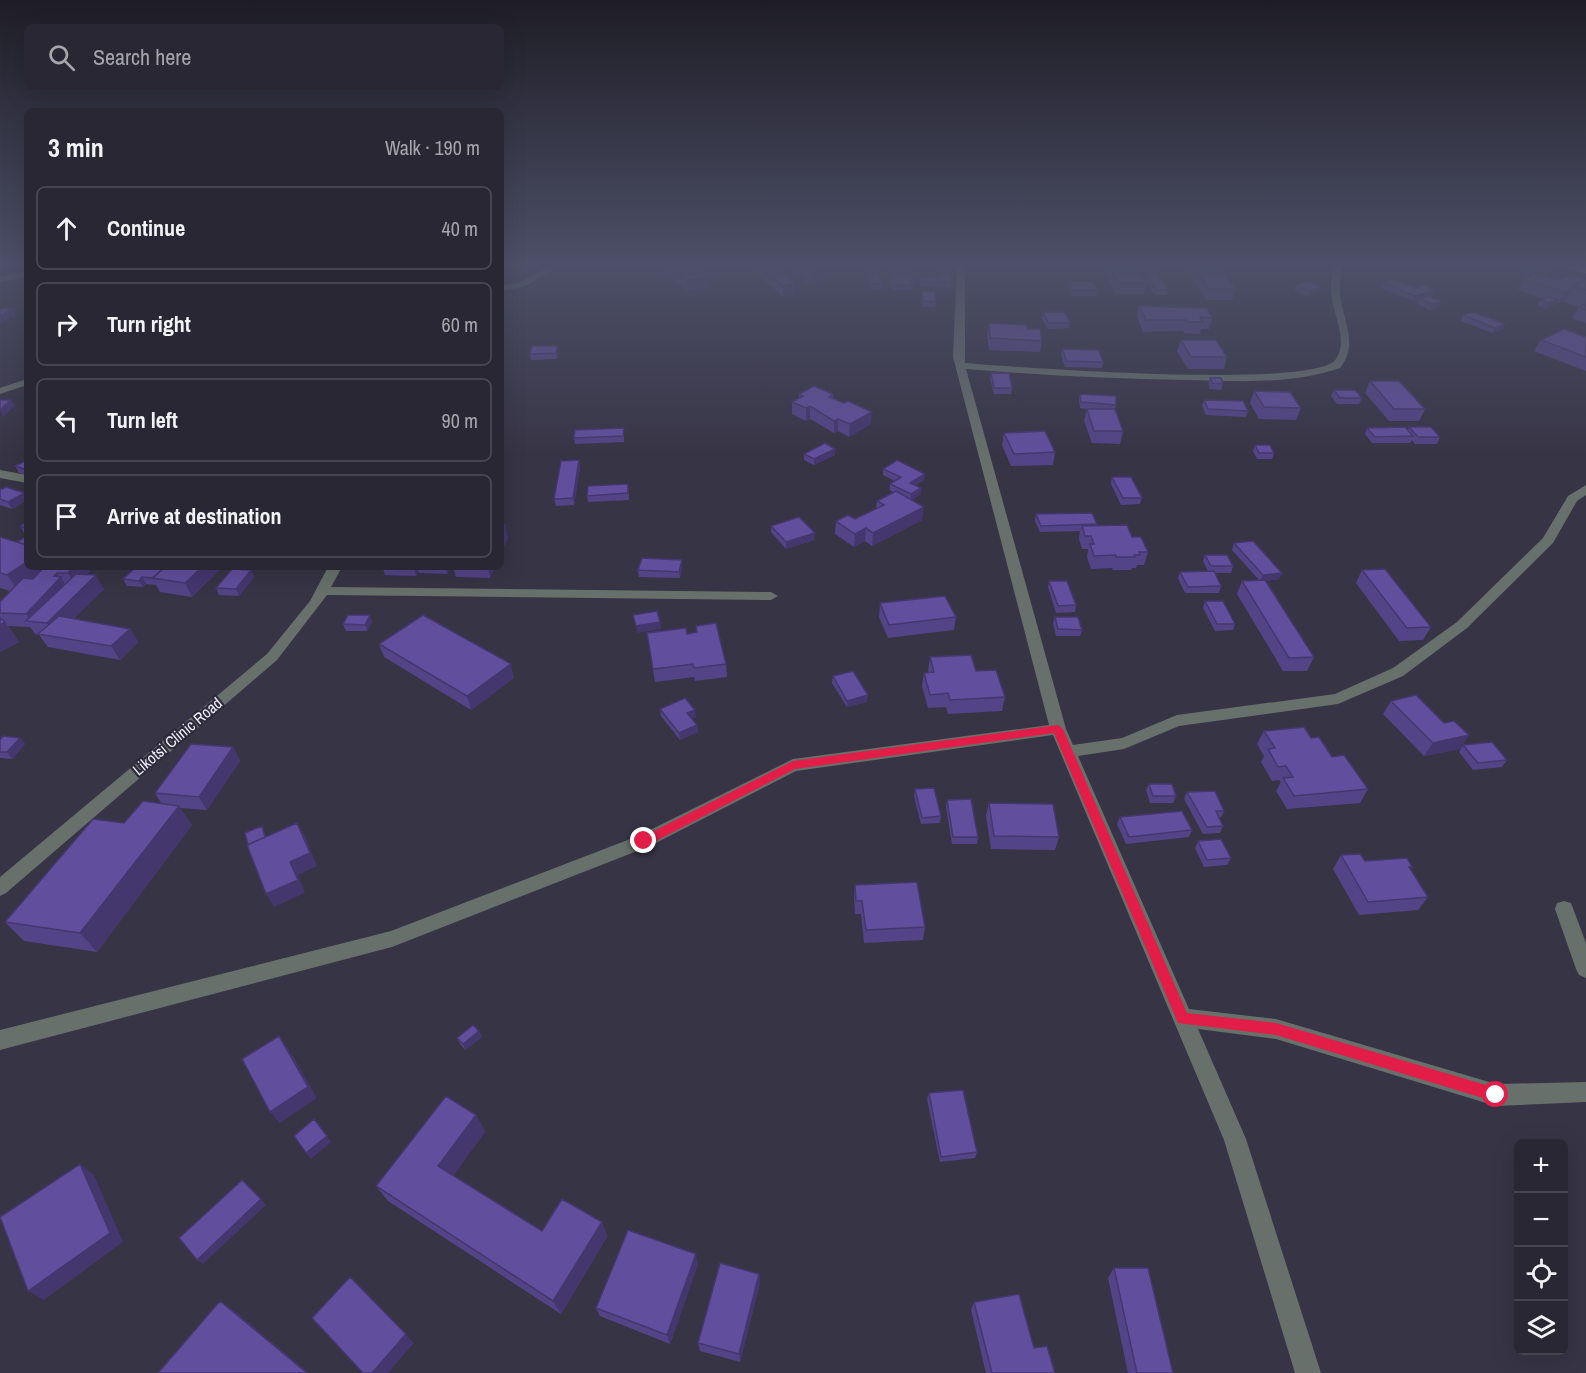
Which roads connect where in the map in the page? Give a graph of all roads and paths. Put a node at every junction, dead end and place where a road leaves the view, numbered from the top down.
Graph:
1 (959, 329) edge
2 (1344, 329) edge
3 (960, 366) junction
4 (24, 383) edge
5 (0, 391) edge
6 (0, 474) edge
7 (24, 478) edge
8 (1586, 489) edge
9 (334, 570) edge
10 (323, 591) junction
11 (771, 596) dead end
12 (1058, 729) junction
13 (1068, 752) junction
14 (0, 888) edge
15 (1564, 909) dead end
16 (1586, 969) edge
17 (1183, 1018) junction
18 (0, 1040) edge
19 (1586, 1092) edge
20 (1308, 1373) edge

1 - 3 street
2 - 3 street
3 - 12 street
4 - 5 street
6 - 7 street
8 - 13 street
9 - 10 street, Likotsi Clinic Road
10 - 11 street
10 - 14 street, Likotsi Clinic Road
12 - 13 street
12 - 18 street
13 - 17 street
15 - 16 street
17 - 19 street
17 - 20 street

